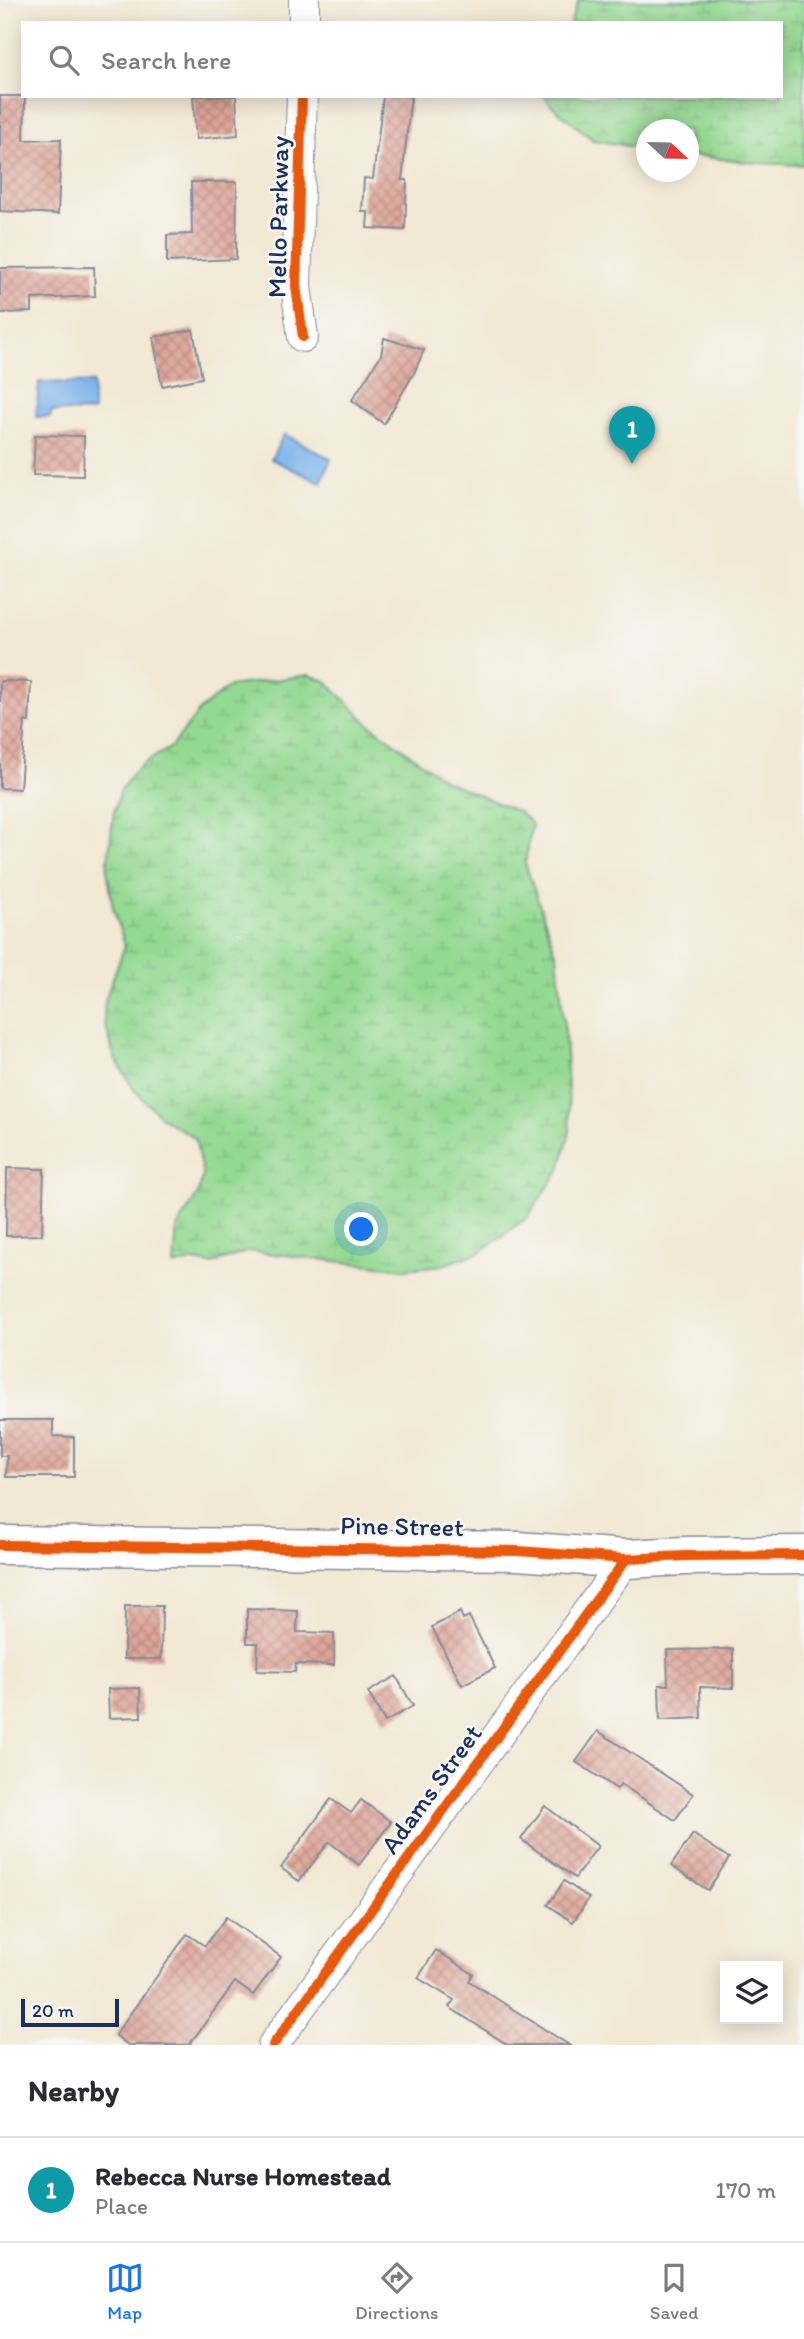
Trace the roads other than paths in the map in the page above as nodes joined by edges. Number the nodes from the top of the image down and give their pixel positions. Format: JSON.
{"nodes":[{"id":1,"x":304,"y":0,"type":"edge"},
{"id":2,"x":304,"y":21,"type":"edge"},
{"id":3,"x":302,"y":98,"type":"edge"},
{"id":4,"x":303,"y":337,"type":"dead end"},
{"id":5,"x":0,"y":1545,"type":"edge"},
{"id":6,"x":804,"y":1555,"type":"edge"},
{"id":7,"x":626,"y":1559,"type":"junction"},
{"id":8,"x":273,"y":2045,"type":"edge"}],
"edges":[{"from":1,"to":2,"type":"street"},
{"from":3,"to":4,"type":"street","name":"Mello Parkway"},
{"from":5,"to":7,"type":"street","name":"Pine Street"},
{"from":6,"to":7,"type":"street","name":"Pine Street"},
{"from":7,"to":8,"type":"street","name":"Adams Street"}]}
